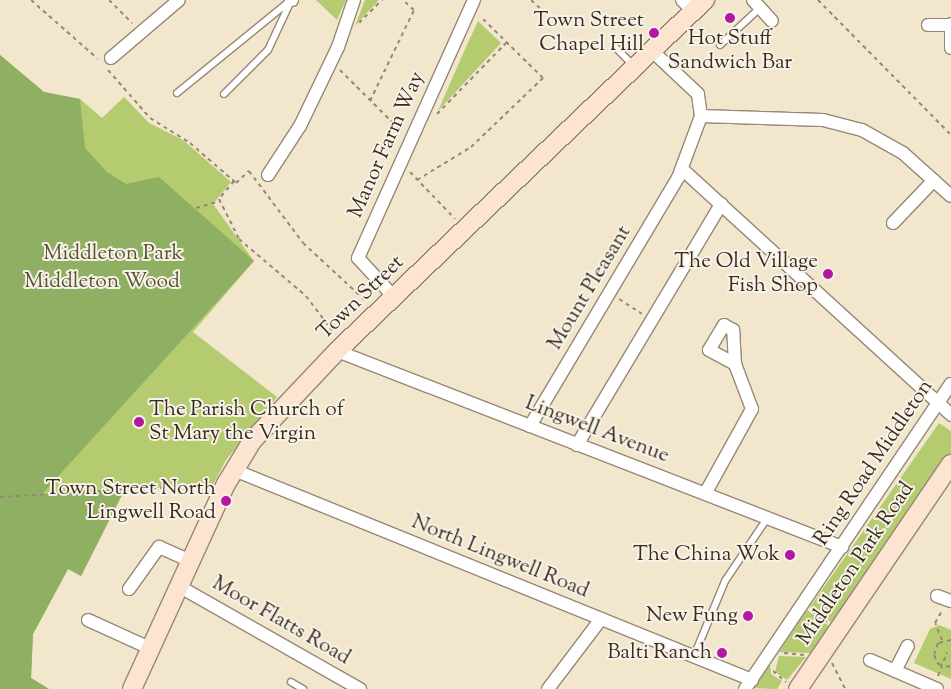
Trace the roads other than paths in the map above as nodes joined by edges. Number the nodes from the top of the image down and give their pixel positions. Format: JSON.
{"nodes":[{"id":1,"x":179,"y":0,"type":"edge"},
{"id":2,"x":354,"y":0,"type":"edge"},
{"id":3,"x":473,"y":3,"type":"edge"},
{"id":4,"x":693,"y":4,"type":"edge"},
{"id":5,"x":757,"y":4,"type":"edge"},
{"id":6,"x":772,"y":21,"type":"dead end"},
{"id":7,"x":949,"y":24,"type":"edge"},
{"id":8,"x":928,"y":25,"type":"dead end"},
{"id":9,"x":720,"y":45,"type":"dead end"},
{"id":10,"x":616,"y":48,"type":"dead end"},
{"id":11,"x":951,"y":48,"type":"edge"},
{"id":12,"x":652,"y":51,"type":"junction"},
{"id":13,"x":111,"y":58,"type":"dead end"},
{"id":14,"x":635,"y":67,"type":"junction"},
{"id":15,"x":177,"y":93,"type":"dead end"},
{"id":16,"x":224,"y":94,"type":"dead end"},
{"id":17,"x":701,"y":116,"type":"junction"},
{"id":18,"x":682,"y":169,"type":"junction"},
{"id":19,"x":268,"y":175,"type":"dead end"},
{"id":20,"x":934,"y":180,"type":"junction"},
{"id":21,"x":951,"y":196,"type":"edge"},
{"id":22,"x":721,"y":204,"type":"junction"},
{"id":23,"x":893,"y":223,"type":"dead end"},
{"id":24,"x":394,"y":297,"type":"junction"},
{"id":25,"x":341,"y":347,"type":"junction"},
{"id":26,"x":735,"y":364,"type":"dead end"},
{"id":27,"x":951,"y":384,"type":"edge"},
{"id":28,"x":937,"y":405,"type":"junction"},
{"id":29,"x":951,"y":415,"type":"edge"},
{"id":30,"x":530,"y":426,"type":"junction"},
{"id":31,"x":577,"y":445,"type":"junction"},
{"id":32,"x":951,"y":464,"type":"edge"},
{"id":33,"x":230,"y":477,"type":"junction"},
{"id":34,"x":706,"y":492,"type":"junction"},
{"id":35,"x":768,"y":517,"type":"junction"},
{"id":36,"x":842,"y":547,"type":"junction"},
{"id":37,"x":193,"y":562,"type":"junction"},
{"id":38,"x":129,"y":588,"type":"dead end"},
{"id":39,"x":182,"y":588,"type":"junction"},
{"id":40,"x":600,"y":619,"type":"junction"},
{"id":41,"x":88,"y":620,"type":"dead end"},
{"id":42,"x":908,"y":646,"type":"dead end"},
{"id":43,"x":152,"y":648,"type":"junction"},
{"id":44,"x":694,"y":656,"type":"junction"},
{"id":45,"x":870,"y":660,"type":"dead end"},
{"id":46,"x":895,"y":671,"type":"junction"},
{"id":47,"x":291,"y":682,"type":"dead end"},
{"id":48,"x":749,"y":684,"type":"edge"},
{"id":49,"x":798,"y":687,"type":"edge"},
{"id":50,"x":935,"y":688,"type":"edge"},
{"id":51,"x":132,"y":689,"type":"edge"},
{"id":52,"x":303,"y":689,"type":"edge"},
{"id":53,"x":360,"y":689,"type":"edge"},
{"id":54,"x":548,"y":689,"type":"edge"}],
"edges":[{"from":1,"to":13,"type":"street"},
{"from":2,"to":19,"type":"street"},
{"from":3,"to":24,"type":"street","name":"Manor Farm Way"},
{"from":4,"to":12,"type":"street","name":"Town Street"},
{"from":5,"to":6,"type":"street"},
{"from":5,"to":9,"type":"lane"},
{"from":7,"to":8,"type":"street"},
{"from":7,"to":11,"type":"street"},
{"from":10,"to":14,"type":"lane"},
{"from":12,"to":14,"type":"street","name":"Town Street"},
{"from":12,"to":17,"type":"street"},
{"from":14,"to":24,"type":"street","name":"Town Street"},
{"from":15,"to":16,"type":"lane"},
{"from":17,"to":18,"type":"street","name":"Mount Pleasant"},
{"from":17,"to":20,"type":"street"},
{"from":18,"to":22,"type":"street"},
{"from":18,"to":30,"type":"street","name":"Mount Pleasant"},
{"from":20,"to":21,"type":"street"},
{"from":20,"to":23,"type":"street"},
{"from":22,"to":28,"type":"street"},
{"from":22,"to":31,"type":"street"},
{"from":24,"to":25,"type":"street","name":"Town Street"},
{"from":25,"to":30,"type":"street","name":"Lingwell Avenue"},
{"from":25,"to":33,"type":"street","name":"Town Street"},
{"from":26,"to":34,"type":"street"},
{"from":27,"to":28,"type":"street","name":"Ring Road Middleton"},
{"from":28,"to":29,"type":"street"},
{"from":28,"to":36,"type":"street","name":"Ring Road Middleton"},
{"from":30,"to":31,"type":"street","name":"Lingwell Avenue"},
{"from":31,"to":34,"type":"street","name":"Lingwell Avenue"},
{"from":32,"to":49,"type":"street","name":"Middleton Park Road"},
{"from":33,"to":37,"type":"street","name":"Town Street"},
{"from":33,"to":40,"type":"street","name":"North Lingwell Road"},
{"from":34,"to":35,"type":"street","name":"Lingwell Avenue"},
{"from":35,"to":36,"type":"street","name":"Lingwell Avenue"},
{"from":35,"to":44,"type":"lane"},
{"from":36,"to":48,"type":"street","name":"Ring Road Middleton"},
{"from":37,"to":38,"type":"street"},
{"from":37,"to":39,"type":"street","name":"Town Street"},
{"from":39,"to":43,"type":"street","name":"Town Street"},
{"from":39,"to":53,"type":"street","name":"Moor Flatts Road"},
{"from":40,"to":44,"type":"street","name":"North Lingwell Road"},
{"from":40,"to":54,"type":"street"},
{"from":41,"to":43,"type":"street"},
{"from":42,"to":46,"type":"street"},
{"from":43,"to":51,"type":"street","name":"Town Street"},
{"from":44,"to":48,"type":"street","name":"North Lingwell Road"},
{"from":45,"to":46,"type":"street"},
{"from":46,"to":50,"type":"street"},
{"from":47,"to":52,"type":"lane"}]}
